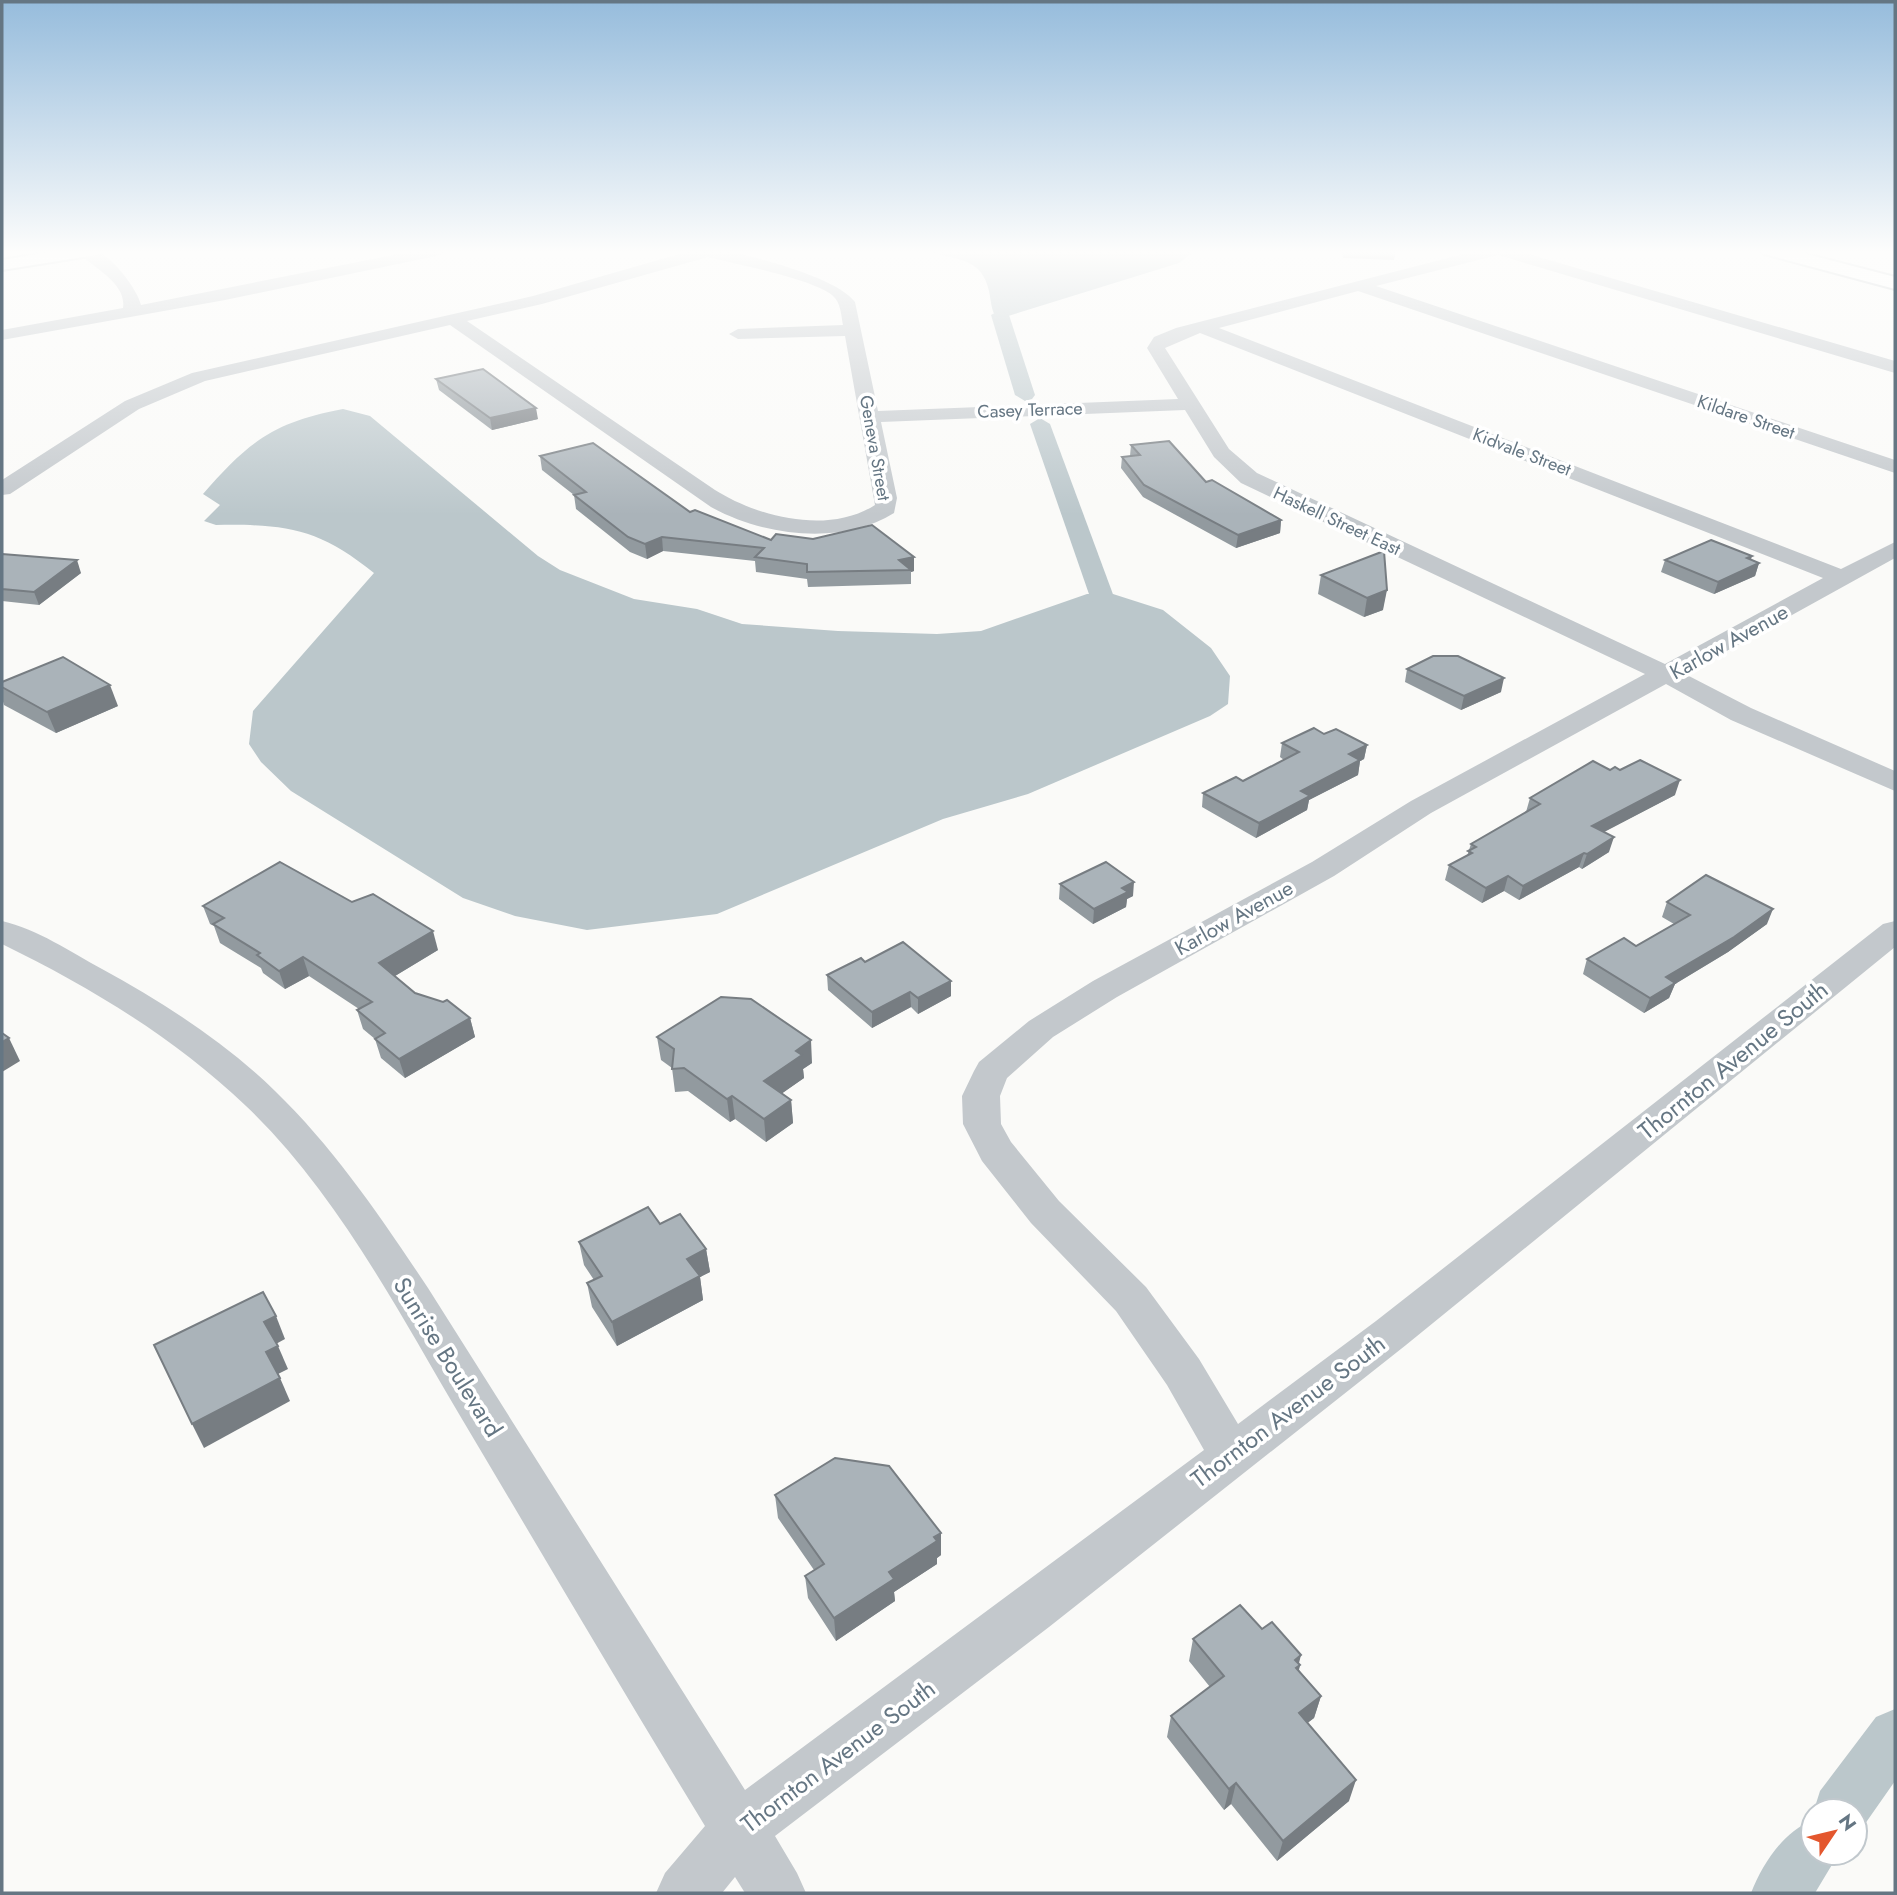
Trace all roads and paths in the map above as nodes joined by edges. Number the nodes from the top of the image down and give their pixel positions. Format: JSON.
{"nodes":[{"id":1,"x":368,"y":338,"type":"edge"},
{"id":2,"x":481,"y":338,"type":"edge"},
{"id":3,"x":855,"y":338,"type":"edge"},
{"id":4,"x":1165,"y":338,"type":"edge"},
{"id":5,"x":1230,"y":338,"type":"edge"},
{"id":6,"x":1514,"y":338,"type":"edge"},
{"id":7,"x":1798,"y":338,"type":"edge"},
{"id":8,"x":1895,"y":367,"type":"edge"},
{"id":9,"x":1189,"y":404,"type":"junction"},
{"id":10,"x":870,"y":417,"type":"junction"},
{"id":11,"x":1895,"y":467,"type":"edge"},
{"id":12,"x":2,"y":489,"type":"edge"},
{"id":13,"x":1895,"y":549,"type":"edge"},
{"id":14,"x":1844,"y":578,"type":"junction"},
{"id":15,"x":1668,"y":675,"type":"junction"},
{"id":16,"x":1895,"y":782,"type":"edge"},
{"id":17,"x":2,"y":931,"type":"edge"},
{"id":18,"x":1895,"y":931,"type":"edge"},
{"id":19,"x":1231,"y":1454,"type":"junction"},
{"id":20,"x":738,"y":1829,"type":"junction"},
{"id":21,"x":685,"y":1893,"type":"edge"},
{"id":22,"x":777,"y":1893,"type":"edge"}],
"edges":[{"from":1,"to":12,"type":"street"},
{"from":2,"to":10,"type":"street","name":"Geneva Street"},
{"from":3,"to":10,"type":"street","name":"Geneva Street"},
{"from":4,"to":9,"type":"street","name":"Haskell Street East"},
{"from":5,"to":14,"type":"street","name":"Kidvale Street"},
{"from":6,"to":11,"type":"street","name":"Kildare Street"},
{"from":7,"to":8,"type":"street"},
{"from":9,"to":10,"type":"street","name":"Casey Terrace"},
{"from":9,"to":15,"type":"street","name":"Haskell Street East"},
{"from":13,"to":14,"type":"street","name":"Karlow Avenue"},
{"from":14,"to":15,"type":"street","name":"Karlow Avenue"},
{"from":15,"to":16,"type":"street","name":"Haskell Street East"},
{"from":15,"to":19,"type":"street","name":"Karlow Avenue"},
{"from":17,"to":20,"type":"street","name":"Sunrise Boulevard"},
{"from":18,"to":19,"type":"street","name":"Thornton Avenue South"},
{"from":19,"to":20,"type":"street","name":"Thornton Avenue South"},
{"from":20,"to":21,"type":"street","name":"Thornton Avenue South"},
{"from":20,"to":22,"type":"street","name":"Sunrise Boulevard"}]}
